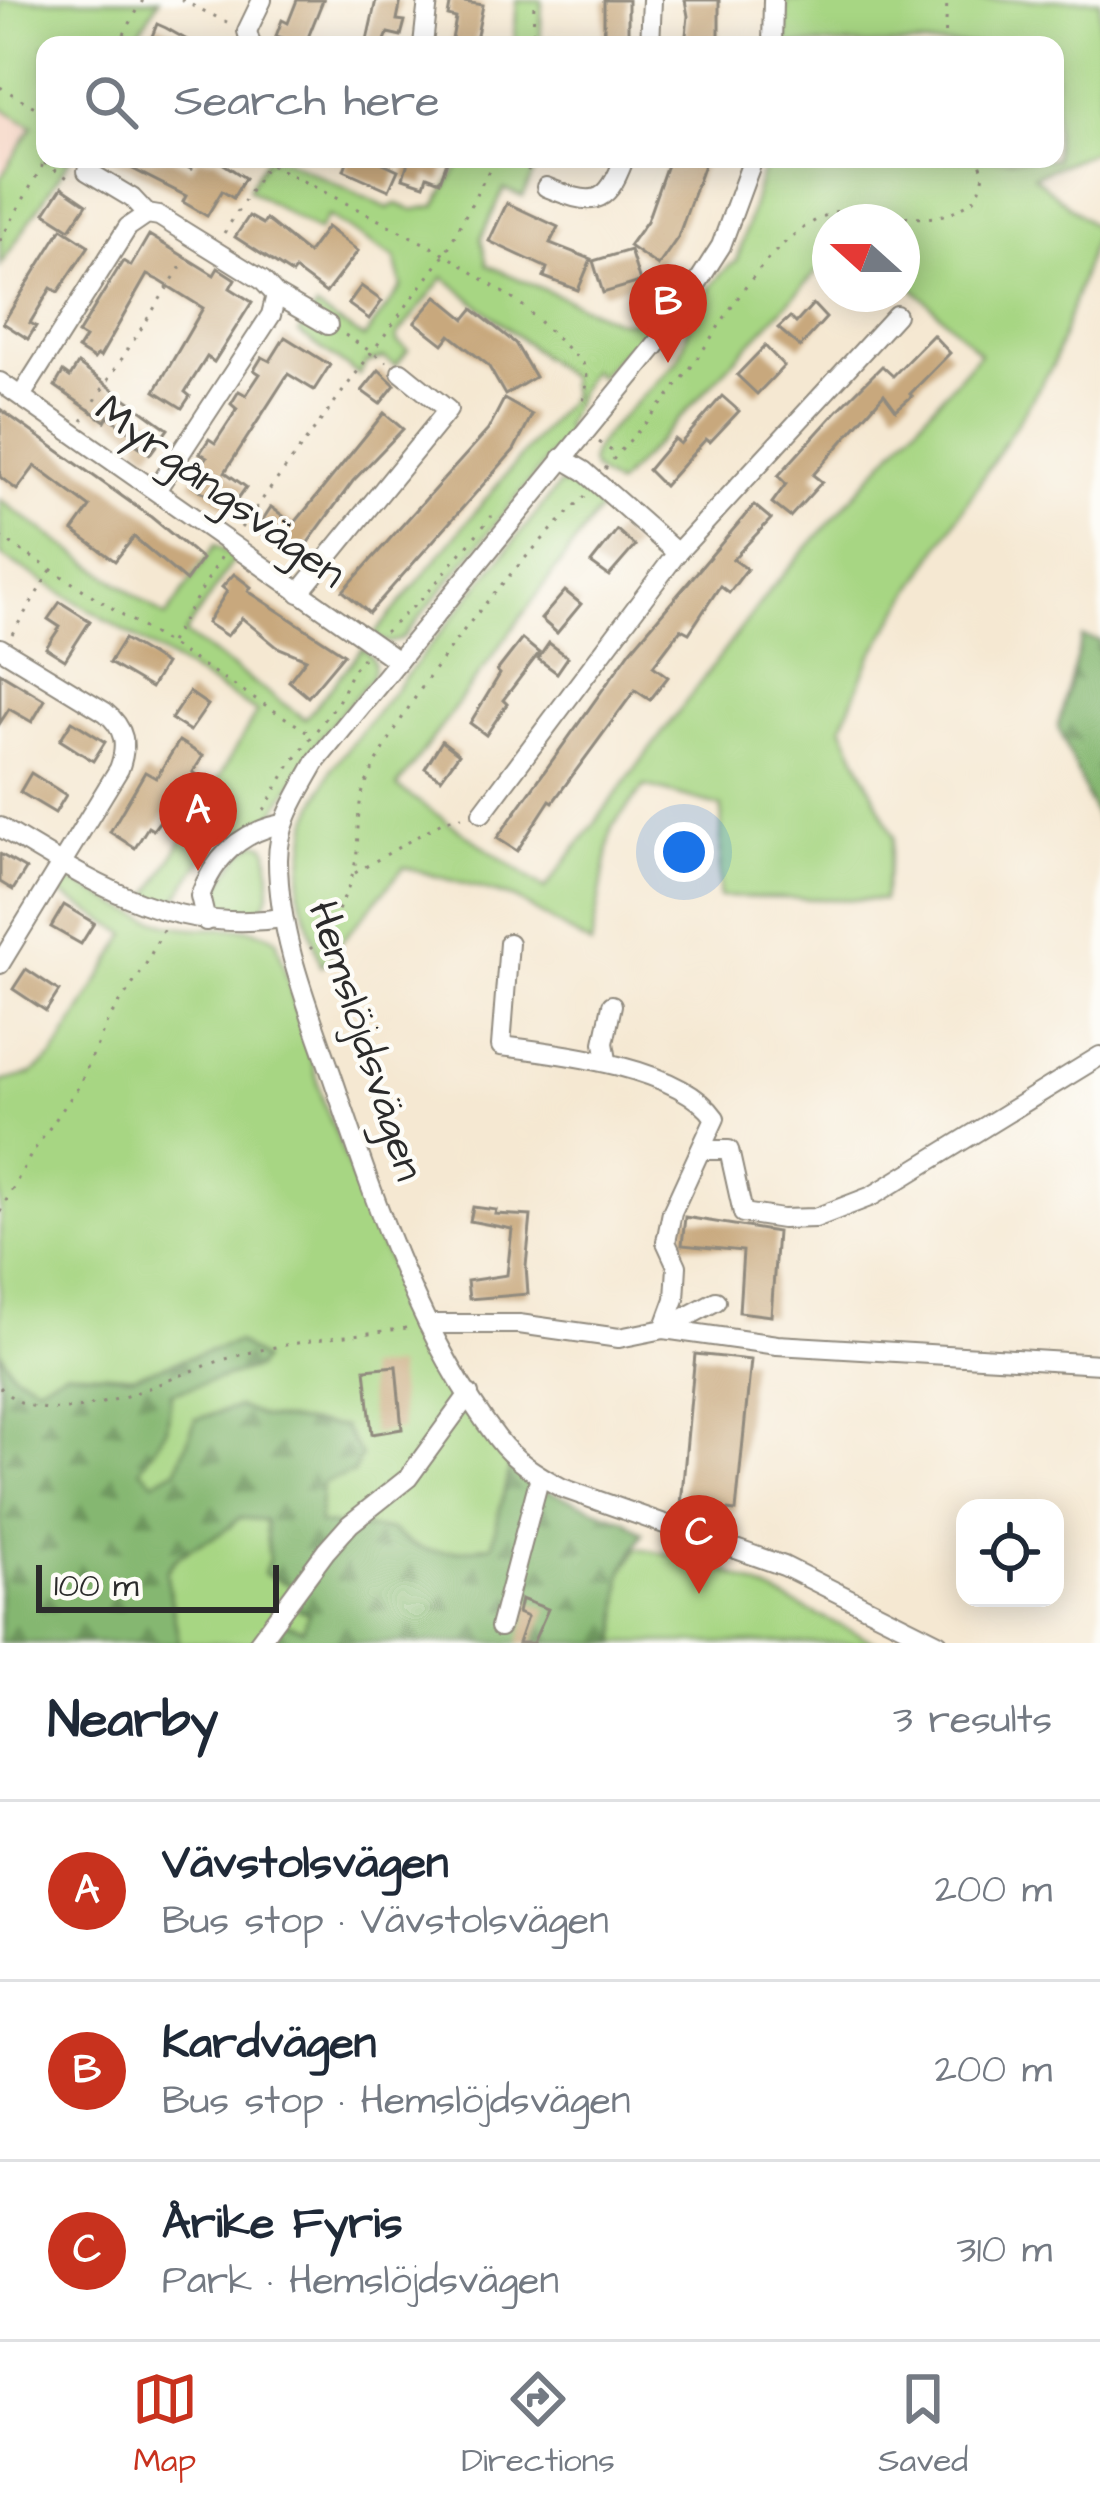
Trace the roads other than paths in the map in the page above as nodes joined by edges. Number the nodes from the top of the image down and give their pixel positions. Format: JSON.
{"nodes":[{"id":1,"x":262,"y":0,"type":"edge"},
{"id":2,"x":428,"y":0,"type":"edge"},
{"id":3,"x":652,"y":0,"type":"edge"},
{"id":4,"x":773,"y":0,"type":"edge"},
{"id":5,"x":250,"y":36,"type":"edge"},
{"id":6,"x":424,"y":36,"type":"edge"},
{"id":7,"x":650,"y":36,"type":"edge"},
{"id":8,"x":772,"y":36,"type":"edge"},
{"id":9,"x":620,"y":168,"type":"edge"},
{"id":10,"x":750,"y":168,"type":"edge"},
{"id":11,"x":87,"y":171,"type":"dead end"},
{"id":12,"x":546,"y":187,"type":"road end"},
{"id":13,"x":147,"y":214,"type":"junction"},
{"id":14,"x":276,"y":295,"type":"junction"},
{"id":15,"x":896,"y":316,"type":"dead end"},
{"id":16,"x":328,"y":325,"type":"road end"},
{"id":17,"x":401,"y":372,"type":"road end"},
{"id":18,"x":0,"y":382,"type":"edge"},
{"id":19,"x":21,"y":395,"type":"junction"},
{"id":20,"x":562,"y":458,"type":"junction"},
{"id":21,"x":157,"y":489,"type":"junction"},
{"id":22,"x":677,"y":553,"type":"junction"},
{"id":23,"x":299,"y":593,"type":"junction"},
{"id":24,"x":1,"y":649,"type":"edge"},
{"id":25,"x":398,"y":661,"type":"junction"},
{"id":26,"x":482,"y":813,"type":"road end"},
{"id":27,"x":282,"y":824,"type":"junction"},
{"id":28,"x":0,"y":827,"type":"edge"},
{"id":29,"x":61,"y":863,"type":"junction"},
{"id":30,"x":283,"y":918,"type":"junction"},
{"id":31,"x":206,"y":921,"type":"junction"},
{"id":32,"x":509,"y":943,"type":"dead end"},
{"id":33,"x":0,"y":964,"type":"edge"},
{"id":34,"x":612,"y":1006,"type":"dead end"},
{"id":35,"x":1100,"y":1056,"type":"edge"},
{"id":36,"x":607,"y":1060,"type":"junction"},
{"id":37,"x":702,"y":1150,"type":"junction"},
{"id":38,"x":716,"y":1301,"type":"dead end"},
{"id":39,"x":428,"y":1324,"type":"junction"},
{"id":40,"x":664,"y":1329,"type":"junction"},
{"id":41,"x":1100,"y":1364,"type":"edge"},
{"id":42,"x":470,"y":1394,"type":"junction"},
{"id":43,"x":540,"y":1476,"type":"junction"},
{"id":44,"x":500,"y":1627,"type":"dead end"},
{"id":45,"x":258,"y":1643,"type":"edge"},
{"id":46,"x":938,"y":1643,"type":"edge"}],
"edges":[{"from":1,"to":5,"type":"street"},
{"from":2,"to":6,"type":"street"},
{"from":3,"to":7,"type":"street"},
{"from":4,"to":8,"type":"street"},
{"from":9,"to":12,"type":"street"},
{"from":10,"to":20,"type":"street","name":"Hemslöjdsvägen"},
{"from":11,"to":13,"type":"street"},
{"from":13,"to":14,"type":"street"},
{"from":13,"to":19,"type":"street"},
{"from":14,"to":16,"type":"street"},
{"from":14,"to":21,"type":"street"},
{"from":15,"to":22,"type":"street"},
{"from":17,"to":23,"type":"street"},
{"from":18,"to":19,"type":"street","name":"Myrgångsvägen"},
{"from":19,"to":21,"type":"street","name":"Myrgångsvägen"},
{"from":20,"to":22,"type":"street"},
{"from":20,"to":25,"type":"street","name":"Hemslöjdsvägen"},
{"from":21,"to":23,"type":"street","name":"Myrgångsvägen"},
{"from":22,"to":26,"type":"street"},
{"from":23,"to":25,"type":"street","name":"Myrgångsvägen"},
{"from":24,"to":29,"type":"street"},
{"from":25,"to":27,"type":"street","name":"Hemslöjdsvägen"},
{"from":27,"to":30,"type":"street","name":"Hemslöjdsvägen"},
{"from":27,"to":31,"type":"street"},
{"from":28,"to":29,"type":"street"},
{"from":29,"to":31,"type":"street"},
{"from":29,"to":33,"type":"street"},
{"from":30,"to":31,"type":"street"},
{"from":30,"to":39,"type":"street","name":"Hemslöjdsvägen"},
{"from":32,"to":36,"type":"street"},
{"from":34,"to":36,"type":"street"},
{"from":35,"to":37,"type":"street"},
{"from":36,"to":37,"type":"street"},
{"from":37,"to":40,"type":"street"},
{"from":38,"to":40,"type":"street"},
{"from":39,"to":40,"type":"street"},
{"from":39,"to":42,"type":"street","name":"Hemslöjdsvägen"},
{"from":40,"to":41,"type":"street"},
{"from":42,"to":43,"type":"street","name":"Hemslöjdsvägen"},
{"from":42,"to":45,"type":"street"},
{"from":43,"to":44,"type":"street"},
{"from":43,"to":46,"type":"street","name":"Hemslöjdsvägen"}]}
